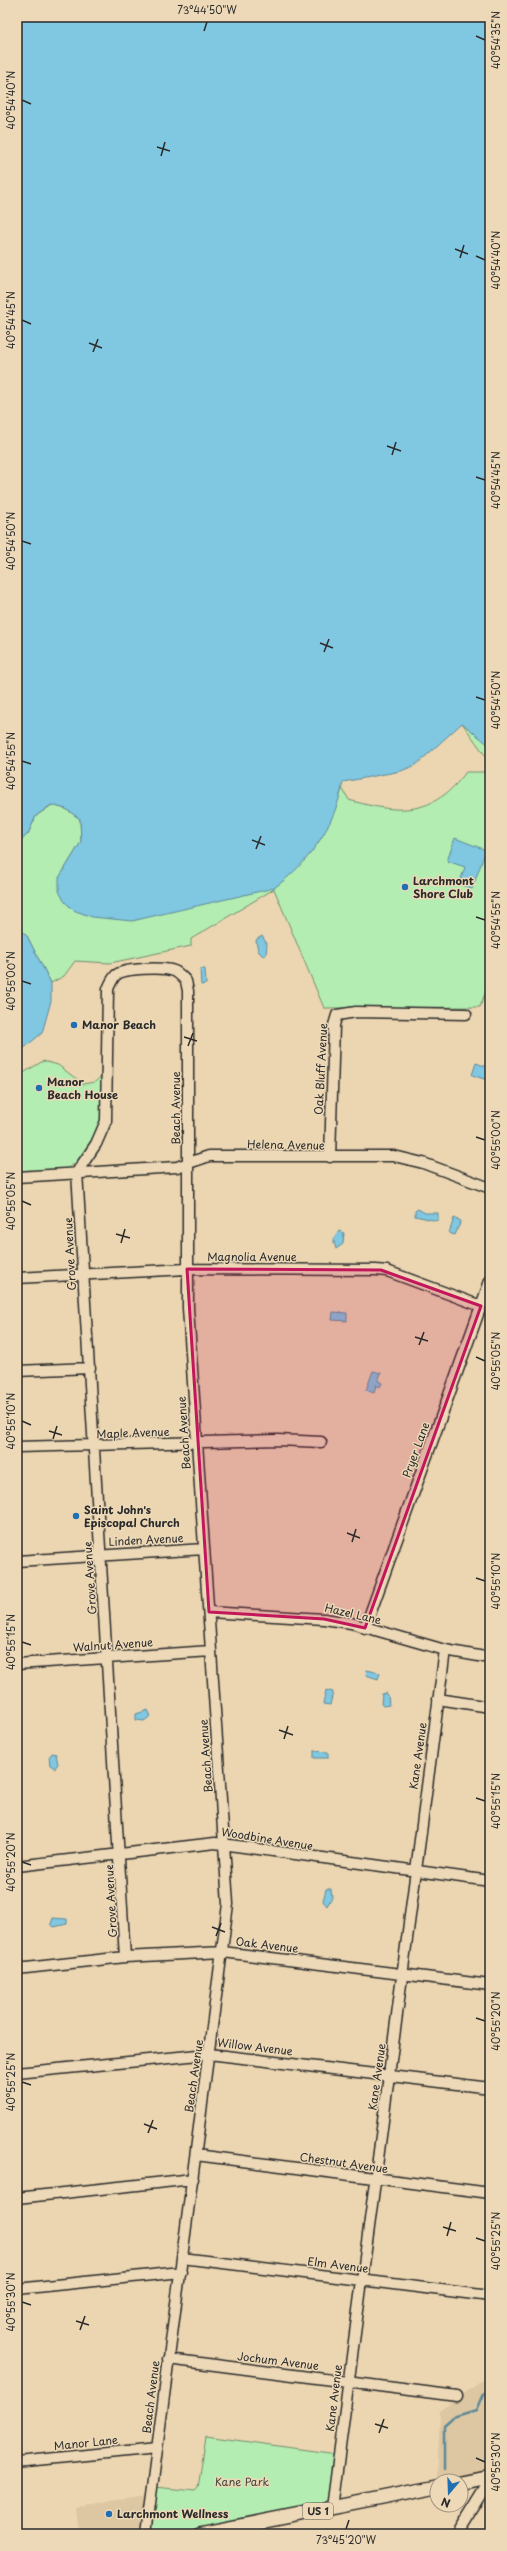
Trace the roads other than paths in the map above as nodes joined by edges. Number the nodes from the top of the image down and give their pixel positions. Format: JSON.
{"nodes":[{"id":1,"x":466,"y":1014,"type":"dead end"},
{"id":2,"x":330,"y":1157,"type":"junction"},
{"id":3,"x":188,"y":1164,"type":"junction"},
{"id":4,"x":78,"y":1172,"type":"junction"},
{"id":5,"x":17,"y":1177,"type":"edge"},
{"id":6,"x":490,"y":1188,"type":"edge"},
{"id":7,"x":187,"y":1270,"type":"junction"},
{"id":8,"x":83,"y":1274,"type":"junction"},
{"id":9,"x":17,"y":1278,"type":"edge"},
{"id":10,"x":490,"y":1281,"type":"edge"},
{"id":11,"x":481,"y":1306,"type":"junction"},
{"id":12,"x":90,"y":1368,"type":"junction"},
{"id":13,"x":17,"y":1372,"type":"edge"},
{"id":14,"x":321,"y":1442,"type":"dead end"},
{"id":15,"x":196,"y":1443,"type":"junction"},
{"id":16,"x":17,"y":1447,"type":"edge"},
{"id":17,"x":94,"y":1447,"type":"junction"},
{"id":18,"x":204,"y":1549,"type":"junction"},
{"id":19,"x":101,"y":1554,"type":"junction"},
{"id":20,"x":17,"y":1561,"type":"edge"},
{"id":21,"x":209,"y":1612,"type":"junction"},
{"id":22,"x":365,"y":1628,"type":"junction"},
{"id":23,"x":445,"y":1650,"type":"junction"},
{"id":24,"x":211,"y":1651,"type":"junction"},
{"id":25,"x":108,"y":1658,"type":"junction"},
{"id":26,"x":490,"y":1658,"type":"edge"},
{"id":27,"x":17,"y":1664,"type":"edge"},
{"id":28,"x":438,"y":1699,"type":"junction"},
{"id":29,"x":490,"y":1707,"type":"edge"},
{"id":30,"x":224,"y":1845,"type":"junction"},
{"id":31,"x":120,"y":1855,"type":"junction"},
{"id":32,"x":17,"y":1866,"type":"edge"},
{"id":33,"x":415,"y":1872,"type":"junction"},
{"id":34,"x":490,"y":1881,"type":"edge"},
{"id":35,"x":223,"y":1952,"type":"junction"},
{"id":36,"x":125,"y":1957,"type":"junction"},
{"id":37,"x":17,"y":1969,"type":"edge"},
{"id":38,"x":403,"y":1975,"type":"junction"},
{"id":39,"x":490,"y":1985,"type":"edge"},
{"id":40,"x":209,"y":2054,"type":"junction"},
{"id":41,"x":17,"y":2073,"type":"edge"},
{"id":42,"x":389,"y":2077,"type":"junction"},
{"id":43,"x":490,"y":2088,"type":"edge"},
{"id":44,"x":196,"y":2155,"type":"junction"},
{"id":45,"x":193,"y":2179,"type":"junction"},
{"id":46,"x":375,"y":2179,"type":"junction"},
{"id":47,"x":490,"y":2194,"type":"edge"},
{"id":48,"x":17,"y":2198,"type":"edge"},
{"id":49,"x":182,"y":2258,"type":"junction"},
{"id":50,"x":181,"y":2272,"type":"junction"},
{"id":51,"x":362,"y":2280,"type":"junction"},
{"id":52,"x":17,"y":2289,"type":"edge"},
{"id":53,"x":490,"y":2296,"type":"edge"},
{"id":54,"x":168,"y":2359,"type":"junction"},
{"id":55,"x":348,"y":2382,"type":"junction"},
{"id":56,"x":457,"y":2396,"type":"dead end"},
{"id":57,"x":157,"y":2448,"type":"junction"},
{"id":58,"x":17,"y":2462,"type":"edge"},
{"id":59,"x":490,"y":2477,"type":"edge"},
{"id":60,"x":469,"y":2481,"type":"edge"},
{"id":61,"x":490,"y":2481,"type":"edge"},
{"id":62,"x":429,"y":2489,"type":"edge"},
{"id":63,"x":332,"y":2508,"type":"junction"},
{"id":64,"x":146,"y":2534,"type":"edge"},
{"id":65,"x":199,"y":2534,"type":"edge"},
{"id":66,"x":458,"y":2534,"type":"edge"}],
"edges":[{"from":1,"to":2,"type":"street","name":"Oak Bluff Avenue"},
{"from":2,"to":3,"type":"street","name":"Helena Avenue"},
{"from":2,"to":6,"type":"street","name":"Helena Avenue"},
{"from":3,"to":4,"type":"street","name":"Helena Avenue"},
{"from":3,"to":4,"type":"street","name":"Beach Avenue"},
{"from":3,"to":7,"type":"street","name":"Beach Avenue"},
{"from":4,"to":5,"type":"street","name":"Helena Avenue"},
{"from":4,"to":8,"type":"street","name":"Grove Avenue"},
{"from":7,"to":8,"type":"street","name":"Magnolia Avenue"},
{"from":7,"to":11,"type":"street","name":"Magnolia Avenue"},
{"from":7,"to":15,"type":"street","name":"Beach Avenue"},
{"from":8,"to":9,"type":"street","name":"Magnolia Avenue"},
{"from":8,"to":12,"type":"street","name":"Grove Avenue"},
{"from":10,"to":11,"type":"street","name":"Pryer Lane"},
{"from":11,"to":22,"type":"street","name":"Pryer Lane"},
{"from":12,"to":13,"type":"street"},
{"from":12,"to":17,"type":"street","name":"Grove Avenue"},
{"from":14,"to":15,"type":"street","name":"Maple Avenue"},
{"from":15,"to":17,"type":"street","name":"Maple Avenue"},
{"from":15,"to":18,"type":"street","name":"Beach Avenue"},
{"from":16,"to":17,"type":"street","name":"Maple Avenue"},
{"from":17,"to":19,"type":"street","name":"Grove Avenue"},
{"from":18,"to":19,"type":"street","name":"Linden Avenue"},
{"from":18,"to":21,"type":"street","name":"Beach Avenue"},
{"from":19,"to":20,"type":"street","name":"Linden Avenue"},
{"from":19,"to":25,"type":"street","name":"Grove Avenue"},
{"from":21,"to":22,"type":"street","name":"Hazel Lane"},
{"from":21,"to":24,"type":"street","name":"Beach Avenue"},
{"from":22,"to":23,"type":"street","name":"Hazel Lane"},
{"from":23,"to":26,"type":"street","name":"Hazel Lane"},
{"from":23,"to":28,"type":"street","name":"Kane Avenue"},
{"from":24,"to":25,"type":"street","name":"Walnut Avenue"},
{"from":24,"to":30,"type":"street","name":"Beach Avenue"},
{"from":25,"to":27,"type":"street","name":"Walnut Avenue"},
{"from":25,"to":31,"type":"street","name":"Grove Avenue"},
{"from":28,"to":29,"type":"street"},
{"from":28,"to":33,"type":"street","name":"Kane Avenue"},
{"from":30,"to":31,"type":"street","name":"Woodbine Avenue"},
{"from":30,"to":33,"type":"street","name":"Woodbine Avenue"},
{"from":30,"to":35,"type":"street","name":"Beach Avenue"},
{"from":31,"to":32,"type":"street","name":"Woodbine Avenue"},
{"from":31,"to":36,"type":"street","name":"Grove Avenue"},
{"from":33,"to":34,"type":"street","name":"Woodbine Avenue"},
{"from":33,"to":38,"type":"street","name":"Kane Avenue"},
{"from":35,"to":36,"type":"street","name":"Oak Avenue"},
{"from":35,"to":38,"type":"street","name":"Oak Avenue"},
{"from":35,"to":40,"type":"street","name":"Beach Avenue"},
{"from":36,"to":37,"type":"street","name":"Oak Avenue"},
{"from":38,"to":39,"type":"street","name":"Oak Avenue"},
{"from":38,"to":42,"type":"street","name":"Kane Avenue"},
{"from":40,"to":41,"type":"street","name":"Willow Avenue"},
{"from":40,"to":42,"type":"street","name":"Willow Avenue"},
{"from":40,"to":44,"type":"street","name":"Beach Avenue"},
{"from":42,"to":43,"type":"street","name":"Willow Avenue"},
{"from":42,"to":46,"type":"street","name":"Kane Avenue"},
{"from":44,"to":45,"type":"street","name":"Beach Avenue"},
{"from":44,"to":46,"type":"street","name":"Chestnut Avenue"},
{"from":45,"to":48,"type":"street"},
{"from":45,"to":49,"type":"street","name":"Beach Avenue"},
{"from":46,"to":47,"type":"street","name":"Chestnut Avenue"},
{"from":46,"to":51,"type":"street","name":"Kane Avenue"},
{"from":49,"to":50,"type":"street","name":"Beach Avenue"},
{"from":49,"to":51,"type":"street","name":"Elm Avenue"},
{"from":50,"to":52,"type":"street"},
{"from":50,"to":54,"type":"street","name":"Beach Avenue"},
{"from":51,"to":53,"type":"street","name":"Elm Avenue"},
{"from":51,"to":55,"type":"street","name":"Kane Avenue"},
{"from":54,"to":55,"type":"street","name":"Jochum Avenue"},
{"from":54,"to":57,"type":"street","name":"Beach Avenue"},
{"from":55,"to":56,"type":"street","name":"Jochum Avenue"},
{"from":55,"to":63,"type":"street","name":"Kane Avenue"},
{"from":57,"to":58,"type":"street","name":"Manor Lane"},
{"from":57,"to":64,"type":"street","name":"Beach Avenue"},
{"from":59,"to":60,"type":"main road"},
{"from":61,"to":66,"type":"street"},
{"from":62,"to":63,"type":"main road","number":"US 1"},
{"from":63,"to":65,"type":"main road","number":"US 1"}]}
